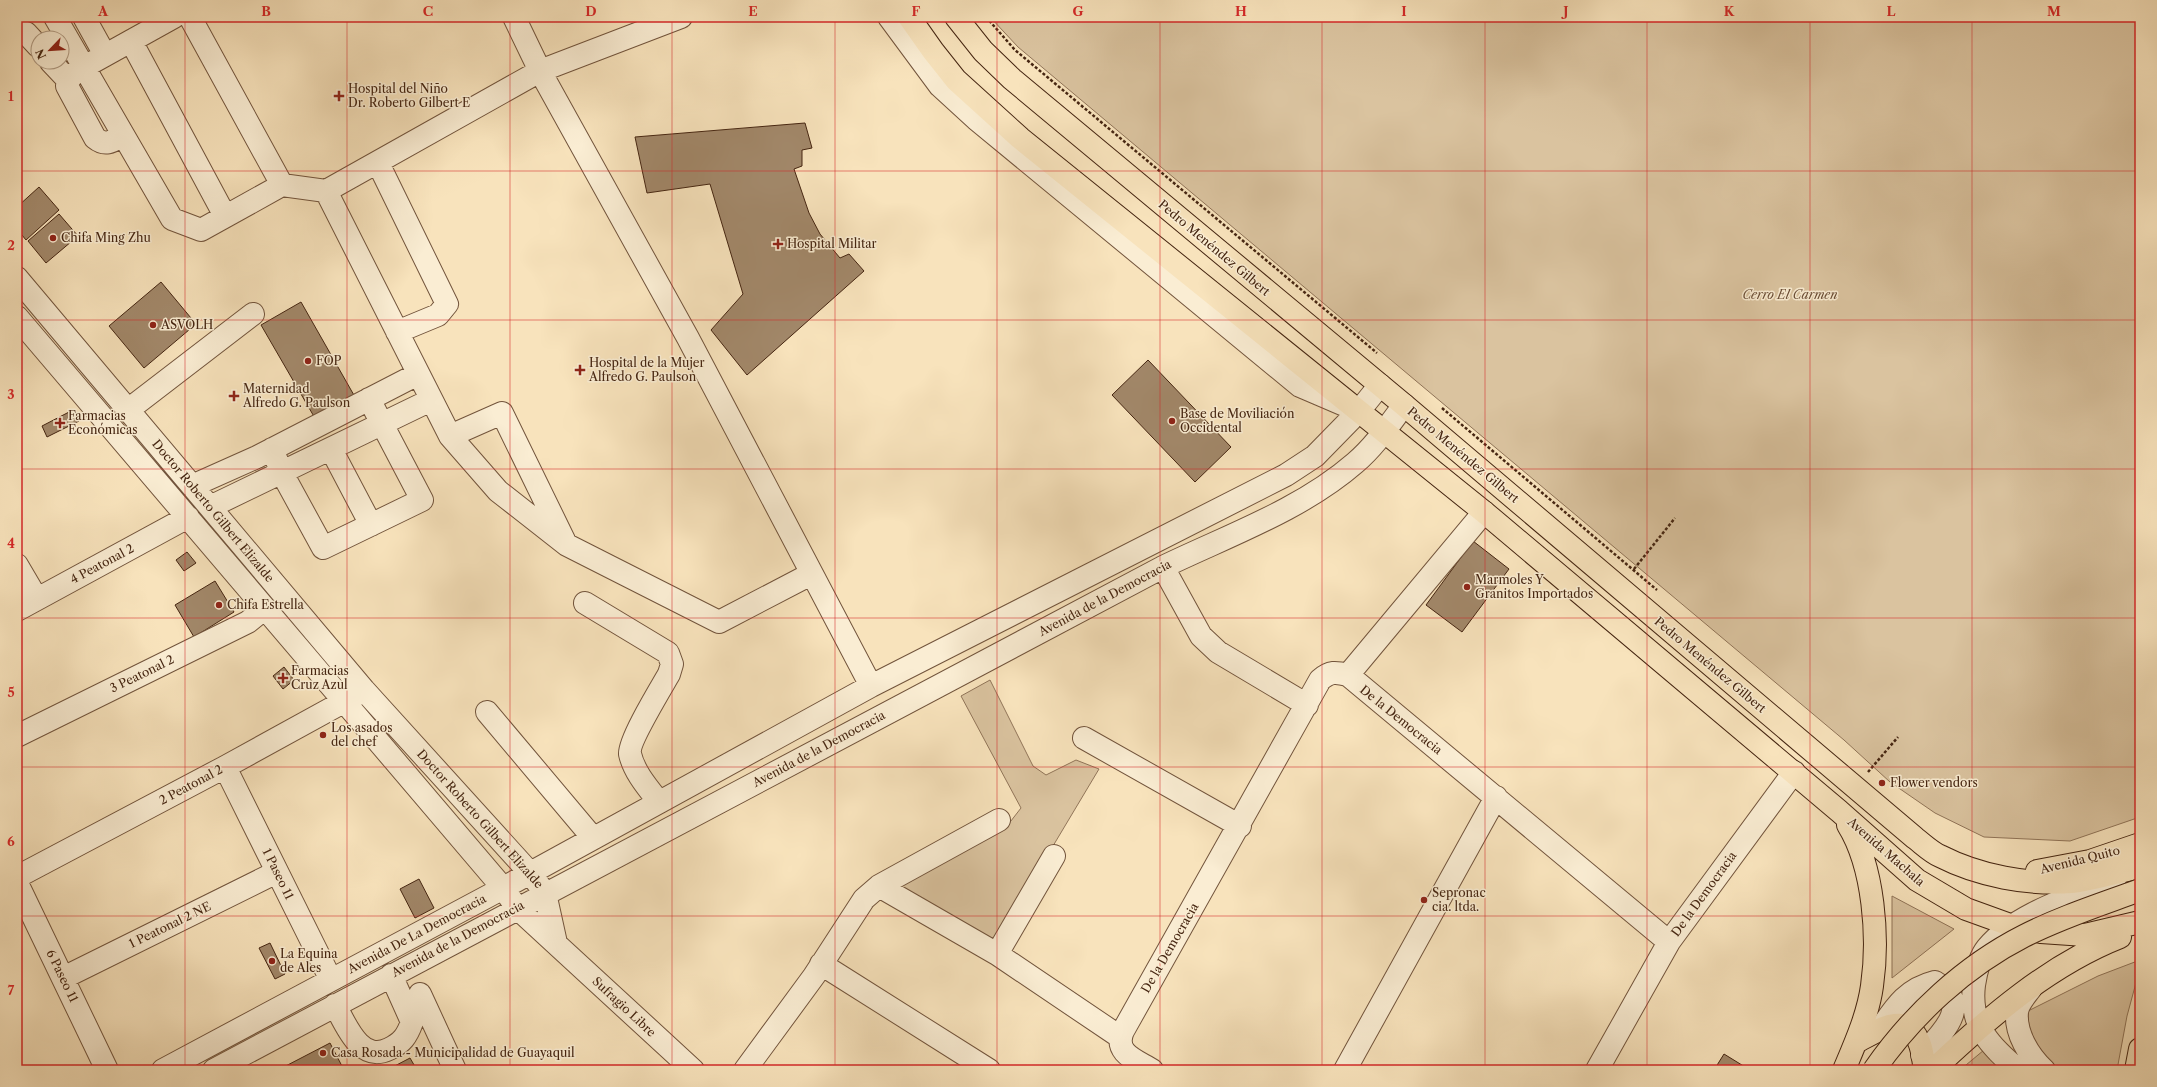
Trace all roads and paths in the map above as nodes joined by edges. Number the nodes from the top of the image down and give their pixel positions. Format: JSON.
{"nodes":[{"id":1,"x":25,"y":17,"type":"edge"},
{"id":2,"x":55,"y":17,"type":"edge"},
{"id":3,"x":84,"y":17,"type":"edge"},
{"id":4,"x":174,"y":17,"type":"edge"},
{"id":5,"x":190,"y":17,"type":"edge"},
{"id":6,"x":514,"y":17,"type":"edge"},
{"id":7,"x":681,"y":17,"type":"edge"},
{"id":8,"x":889,"y":17,"type":"edge"},
{"id":9,"x":908,"y":17,"type":"edge"},
{"id":10,"x":956,"y":17,"type":"edge"},
{"id":11,"x":986,"y":17,"type":"edge"},
{"id":12,"x":29,"y":38,"type":"edge"},
{"id":13,"x":132,"y":41,"type":"junction"},
{"id":14,"x":105,"y":54,"type":"junction"},
{"id":15,"x":68,"y":70,"type":"edge"},
{"id":16,"x":928,"y":70,"type":"junction"},
{"id":17,"x":540,"y":71,"type":"junction"},
{"id":18,"x":76,"y":74,"type":"junction"},
{"id":19,"x":378,"y":163,"type":"junction"},
{"id":20,"x":282,"y":185,"type":"junction"},
{"id":21,"x":326,"y":191,"type":"junction"},
{"id":22,"x":225,"y":216,"type":"junction"},
{"id":23,"x":17,"y":278,"type":"edge"},
{"id":24,"x":253,"y":314,"type":"dead end"},
{"id":25,"x":17,"y":317,"type":"edge"},
{"id":26,"x":397,"y":332,"type":"junction"},
{"id":27,"x":1378,"y":354,"type":"dead end"},
{"id":28,"x":418,"y":374,"type":"junction"},
{"id":29,"x":1380,"y":385,"type":"junction"},
{"id":30,"x":369,"y":399,"type":"junction"},
{"id":31,"x":431,"y":400,"type":"junction"},
{"id":32,"x":1438,"y":404,"type":"dead end"},
{"id":33,"x":1404,"y":405,"type":"junction"},
{"id":34,"x":1359,"y":411,"type":"junction"},
{"id":35,"x":130,"y":413,"type":"junction"},
{"id":36,"x":382,"y":424,"type":"junction"},
{"id":37,"x":114,"y":430,"type":"junction"},
{"id":38,"x":1385,"y":431,"type":"junction"},
{"id":39,"x":450,"y":436,"type":"junction"},
{"id":40,"x":158,"y":445,"type":"junction"},
{"id":41,"x":272,"y":449,"type":"junction"},
{"id":42,"x":331,"y":449,"type":"junction"},
{"id":43,"x":141,"y":462,"type":"junction"},
{"id":44,"x":282,"y":474,"type":"junction"},
{"id":45,"x":192,"y":486,"type":"junction"},
{"id":46,"x":210,"y":507,"type":"junction"},
{"id":47,"x":1484,"y":512,"type":"junction"},
{"id":48,"x":188,"y":518,"type":"junction"},
{"id":49,"x":1675,"y":518,"type":"dead end"},
{"id":50,"x":371,"y":524,"type":"junction"},
{"id":51,"x":567,"y":545,"type":"junction"},
{"id":52,"x":17,"y":565,"type":"edge"},
{"id":53,"x":1163,"y":567,"type":"junction"},
{"id":54,"x":1634,"y":569,"type":"junction"},
{"id":55,"x":811,"y":574,"type":"junction"},
{"id":56,"x":1658,"y":590,"type":"dead end"},
{"id":57,"x":37,"y":599,"type":"junction"},
{"id":58,"x":585,"y":603,"type":"dead end"},
{"id":59,"x":264,"y":609,"type":"junction"},
{"id":60,"x":17,"y":610,"type":"edge"},
{"id":61,"x":1348,"y":675,"type":"junction"},
{"id":62,"x":871,"y":686,"type":"junction"},
{"id":63,"x":364,"y":690,"type":"junction"},
{"id":64,"x":344,"y":703,"type":"junction"},
{"id":65,"x":1307,"y":705,"type":"junction"},
{"id":66,"x":487,"y":712,"type":"dead end"},
{"id":67,"x":17,"y":736,"type":"edge"},
{"id":68,"x":1898,"y":737,"type":"dead end"},
{"id":69,"x":1084,"y":738,"type":"dead end"},
{"id":70,"x":225,"y":768,"type":"junction"},
{"id":71,"x":1794,"y":772,"type":"junction"},
{"id":72,"x":1865,"y":775,"type":"dead end"},
{"id":73,"x":1496,"y":798,"type":"junction"},
{"id":74,"x":659,"y":802,"type":"junction"},
{"id":75,"x":1839,"y":811,"type":"junction"},
{"id":76,"x":999,"y":820,"type":"dead end"},
{"id":77,"x":1240,"y":826,"type":"junction"},
{"id":78,"x":593,"y":838,"type":"junction"},
{"id":79,"x":2140,"y":844,"type":"edge"},
{"id":80,"x":1054,"y":856,"type":"dead end"},
{"id":81,"x":2140,"y":868,"type":"edge"},
{"id":82,"x":277,"y":872,"type":"junction"},
{"id":83,"x":530,"y":873,"type":"junction"},
{"id":84,"x":1985,"y":873,"type":"junction"},
{"id":85,"x":17,"y":877,"type":"edge"},
{"id":86,"x":17,"y":883,"type":"edge"},
{"id":87,"x":879,"y":886,"type":"junction"},
{"id":88,"x":503,"y":888,"type":"junction"},
{"id":89,"x":2140,"y":890,"type":"edge"},
{"id":90,"x":545,"y":893,"type":"junction"},
{"id":91,"x":517,"y":908,"type":"junction"},
{"id":92,"x":2140,"y":922,"type":"edge"},
{"id":93,"x":2013,"y":926,"type":"junction"},
{"id":94,"x":2140,"y":929,"type":"edge"},
{"id":95,"x":1669,"y":942,"type":"junction"},
{"id":96,"x":556,"y":943,"type":"junction"},
{"id":97,"x":997,"y":954,"type":"junction"},
{"id":98,"x":821,"y":964,"type":"junction"},
{"id":99,"x":391,"y":975,"type":"junction"},
{"id":100,"x":63,"y":978,"type":"junction"},
{"id":101,"x":331,"y":980,"type":"junction"},
{"id":102,"x":2031,"y":988,"type":"junction"},
{"id":103,"x":420,"y":994,"type":"dead end"},
{"id":104,"x":335,"y":1005,"type":"junction"},
{"id":105,"x":1881,"y":1028,"type":"junction"},
{"id":106,"x":1980,"y":1028,"type":"junction"},
{"id":107,"x":1120,"y":1037,"type":"junction"},
{"id":108,"x":1856,"y":1042,"type":"junction"},
{"id":109,"x":2140,"y":1049,"type":"edge"},
{"id":110,"x":1927,"y":1065,"type":"edge"},
{"id":111,"x":689,"y":1069,"type":"edge"},
{"id":112,"x":108,"y":1070,"type":"edge"},
{"id":113,"x":163,"y":1070,"type":"edge"},
{"id":114,"x":214,"y":1070,"type":"edge"},
{"id":115,"x":455,"y":1070,"type":"edge"},
{"id":116,"x":745,"y":1070,"type":"edge"},
{"id":117,"x":988,"y":1070,"type":"edge"},
{"id":118,"x":1152,"y":1070,"type":"edge"},
{"id":119,"x":1345,"y":1070,"type":"edge"},
{"id":120,"x":1597,"y":1070,"type":"edge"},
{"id":121,"x":1844,"y":1070,"type":"edge"},
{"id":122,"x":1874,"y":1070,"type":"edge"},
{"id":123,"x":2018,"y":1070,"type":"edge"},
{"id":124,"x":2044,"y":1070,"type":"edge"},
{"id":125,"x":2136,"y":1070,"type":"edge"}],
"edges":[{"from":1,"to":12,"type":"street"},
{"from":2,"to":18,"type":"street"},
{"from":3,"to":14,"type":"street"},
{"from":4,"to":13,"type":"street"},
{"from":5,"to":20,"type":"street"},
{"from":6,"to":17,"type":"street"},
{"from":7,"to":17,"type":"street"},
{"from":8,"to":16,"type":"street"},
{"from":9,"to":16,"type":"main road"},
{"from":9,"to":34,"type":"main road"},
{"from":10,"to":29,"type":"main road","name":"Pedro Menéndez Gilbert"},
{"from":11,"to":27,"type":"path"},
{"from":13,"to":14,"type":"street"},
{"from":13,"to":22,"type":"street"},
{"from":14,"to":18,"type":"street"},
{"from":15,"to":18,"type":"street"},
{"from":16,"to":34,"type":"street"},
{"from":17,"to":19,"type":"street"},
{"from":17,"to":55,"type":"street"},
{"from":18,"to":22,"type":"street"},
{"from":19,"to":21,"type":"street"},
{"from":19,"to":26,"type":"street"},
{"from":20,"to":21,"type":"street"},
{"from":20,"to":22,"type":"street"},
{"from":21,"to":26,"type":"street"},
{"from":23,"to":35,"type":"street","name":"Doctor Roberto Gilbert Elizalde"},
{"from":24,"to":35,"type":"street"},
{"from":25,"to":37,"type":"street","name":"Doctor Roberto Gilbert Elizalde"},
{"from":26,"to":28,"type":"street"},
{"from":28,"to":30,"type":"street"},
{"from":28,"to":31,"type":"street"},
{"from":29,"to":33,"type":"main road","name":"Pedro Menéndez Gilbert"},
{"from":29,"to":34,"type":"street","name":"Avenida de la Democracia"},
{"from":30,"to":36,"type":"street"},
{"from":30,"to":41,"type":"street"},
{"from":31,"to":36,"type":"street"},
{"from":31,"to":39,"type":"street"},
{"from":32,"to":54,"type":"path"},
{"from":33,"to":38,"type":"street","name":"Avenida de la Democracia"},
{"from":33,"to":84,"type":"main road","name":"Pedro Menéndez Gilbert"},
{"from":34,"to":38,"type":"main road"},
{"from":34,"to":62,"type":"street","name":"Avenida de la Democracia"},
{"from":35,"to":37,"type":"street"},
{"from":35,"to":40,"type":"street","name":"Doctor Roberto Gilbert Elizalde"},
{"from":36,"to":42,"type":"street"},
{"from":36,"to":50,"type":"street"},
{"from":37,"to":43,"type":"street","name":"Doctor Roberto Gilbert Elizalde"},
{"from":38,"to":47,"type":"main road"},
{"from":38,"to":53,"type":"street","name":"Avenida de la Democracia"},
{"from":39,"to":51,"type":"street"},
{"from":39,"to":51,"type":"street"},
{"from":40,"to":43,"type":"street"},
{"from":40,"to":45,"type":"street","name":"Doctor Roberto Gilbert Elizalde"},
{"from":41,"to":44,"type":"street"},
{"from":41,"to":45,"type":"street"},
{"from":42,"to":44,"type":"street"},
{"from":42,"to":50,"type":"street"},
{"from":43,"to":48,"type":"street","name":"Doctor Roberto Gilbert Elizalde"},
{"from":44,"to":46,"type":"street"},
{"from":44,"to":50,"type":"street"},
{"from":45,"to":46,"type":"street","name":"Doctor Roberto Gilbert Elizalde"},
{"from":46,"to":63,"type":"street","name":"Doctor Roberto Gilbert Elizalde"},
{"from":47,"to":61,"type":"street"},
{"from":47,"to":71,"type":"main road"},
{"from":48,"to":57,"type":"street","name":"4 Peatonal 2"},
{"from":48,"to":59,"type":"street","name":"Doctor Roberto Gilbert Elizalde"},
{"from":49,"to":54,"type":"path"},
{"from":51,"to":55,"type":"street"},
{"from":52,"to":57,"type":"street"},
{"from":53,"to":65,"type":"street"},
{"from":53,"to":90,"type":"street","name":"Avenida de la Democracia"},
{"from":54,"to":56,"type":"path"},
{"from":55,"to":62,"type":"street"},
{"from":57,"to":60,"type":"street","name":"4 Peatonal 2"},
{"from":58,"to":74,"type":"street"},
{"from":59,"to":64,"type":"street","name":"Doctor Roberto Gilbert Elizalde"},
{"from":59,"to":67,"type":"street","name":"3 Peatonal 2"},
{"from":61,"to":65,"type":"street","name":"De la Democracia"},
{"from":61,"to":73,"type":"street","name":"De la Democracia"},
{"from":62,"to":74,"type":"street","name":"Avenida de la Democracia"},
{"from":63,"to":64,"type":"street","name":"2 Peatonal 2"},
{"from":63,"to":83,"type":"street","name":"Doctor Roberto Gilbert Elizalde"},
{"from":64,"to":70,"type":"street","name":"2 Peatonal 2"},
{"from":64,"to":88,"type":"street","name":"Doctor Roberto Gilbert Elizalde"},
{"from":65,"to":77,"type":"street","name":"De la Democracia"},
{"from":66,"to":78,"type":"street"},
{"from":68,"to":72,"type":"path"},
{"from":69,"to":77,"type":"street"},
{"from":70,"to":82,"type":"street","name":"1 Paseo 11"},
{"from":70,"to":85,"type":"street","name":"2 Peatonal 2"},
{"from":71,"to":75,"type":"main road"},
{"from":71,"to":95,"type":"street","name":"De la Democracia"},
{"from":73,"to":95,"type":"street","name":"De la Democracia"},
{"from":73,"to":119,"type":"street"},
{"from":74,"to":78,"type":"street","name":"Avenida de la Democracia"},
{"from":75,"to":93,"type":"main road","name":"Avenida Machala"},
{"from":75,"to":108,"type":"main road"},
{"from":76,"to":87,"type":"street"},
{"from":77,"to":107,"type":"street","name":"De la Democracia"},
{"from":78,"to":83,"type":"street","name":"Avenida de la Democracia"},
{"from":79,"to":84,"type":"main road","name":"Avenida Quito"},
{"from":80,"to":97,"type":"street"},
{"from":81,"to":84,"type":"main road","name":"Avenida Quito"},
{"from":81,"to":93,"type":"street"},
{"from":82,"to":100,"type":"street","name":"1 Peatonal 2 NE"},
{"from":82,"to":101,"type":"street","name":"1 Paseo 11"},
{"from":83,"to":88,"type":"street","name":"Avenida de la Democracia"},
{"from":83,"to":90,"type":"street","name":"Doctor Roberto Gilbert Elizalde"},
{"from":86,"to":100,"type":"street","name":"6 Paseo 11"},
{"from":87,"to":97,"type":"street"},
{"from":87,"to":98,"type":"street"},
{"from":88,"to":91,"type":"street","name":"Doctor Roberto Gilbert Elizalde"},
{"from":88,"to":101,"type":"street","name":"Avenida De La Democracia"},
{"from":89,"to":122,"type":"main road","bridge":true},
{"from":90,"to":91,"type":"street","name":"Avenida de la Democracia"},
{"from":90,"to":96,"type":"street","name":"Doctor Roberto Gilbert Elizalde"},
{"from":91,"to":96,"type":"street","name":"Doctor Roberto Gilbert Elizalde"},
{"from":91,"to":99,"type":"street","name":"Avenida de la Democracia"},
{"from":92,"to":93,"type":"main road","name":"Avenida Machala"},
{"from":93,"to":106,"type":"street"},
{"from":94,"to":102,"type":"main road"},
{"from":95,"to":120,"type":"street"},
{"from":96,"to":111,"type":"street","name":"Sufragio Libre"},
{"from":97,"to":107,"type":"street"},
{"from":98,"to":116,"type":"street"},
{"from":98,"to":117,"type":"street"},
{"from":99,"to":104,"type":"street","name":"Avenida de la Democracia"},
{"from":99,"to":104,"type":"street"},
{"from":100,"to":112,"type":"street","name":"6 Paseo 11"},
{"from":101,"to":113,"type":"street","name":"Avenida De La Democracia"},
{"from":102,"to":106,"type":"main road"},
{"from":102,"to":124,"type":"street"},
{"from":103,"to":115,"type":"street"},
{"from":104,"to":114,"type":"street","name":"Avenida de la Democracia"},
{"from":105,"to":108,"type":"main road"},
{"from":105,"to":110,"type":"main road"},
{"from":105,"to":110,"type":"street"},
{"from":106,"to":110,"type":"main road"},
{"from":106,"to":123,"type":"street"},
{"from":107,"to":118,"type":"street"},
{"from":108,"to":121,"type":"main road"},
{"from":109,"to":125,"type":"main road"}]}
